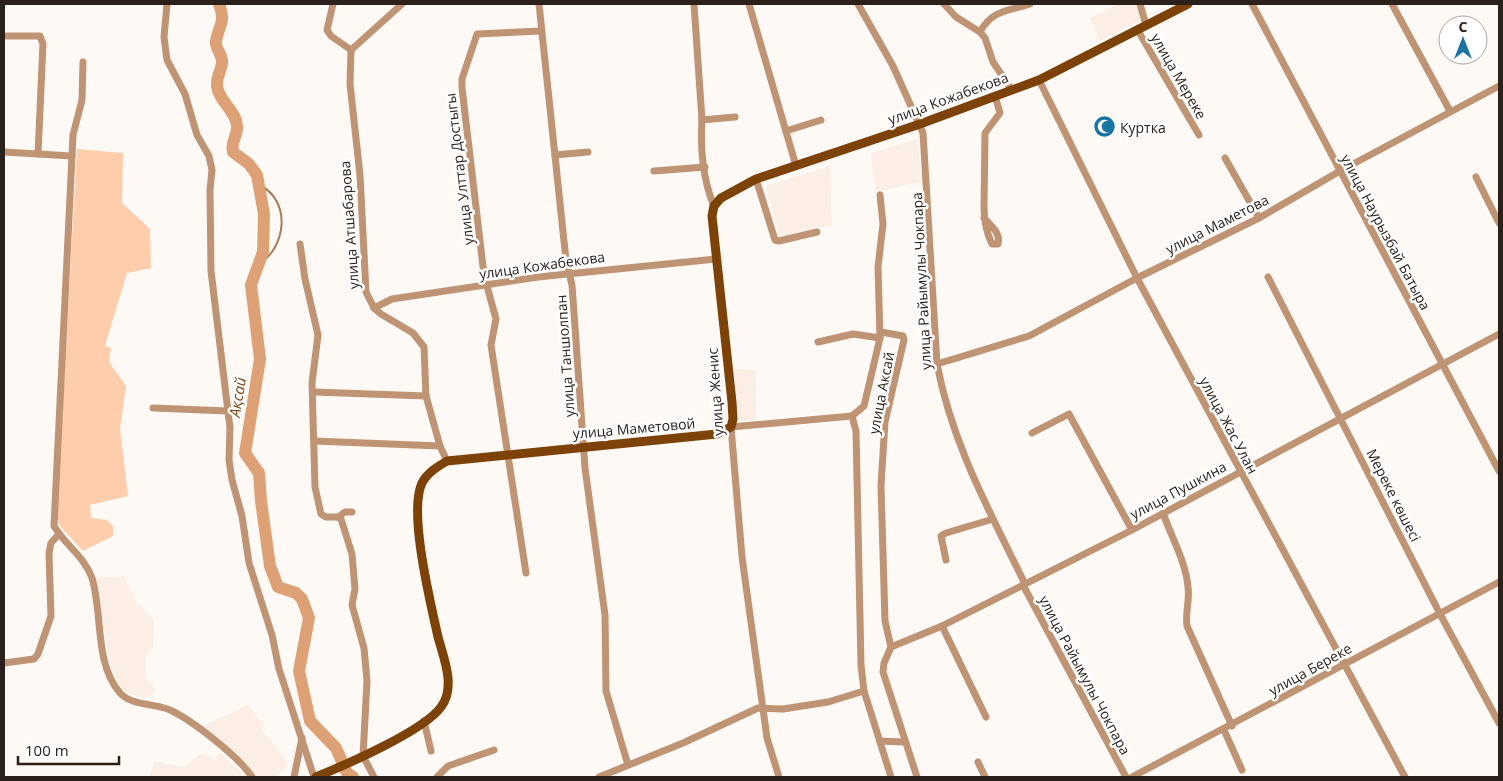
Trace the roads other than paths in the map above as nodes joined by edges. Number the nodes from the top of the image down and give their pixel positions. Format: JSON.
{"nodes":[{"id":1,"x":167,"y":4,"type":"edge"},
{"id":2,"x":333,"y":4,"type":"edge"},
{"id":3,"x":402,"y":4,"type":"edge"},
{"id":4,"x":538,"y":4,"type":"edge"},
{"id":5,"x":694,"y":4,"type":"edge"},
{"id":6,"x":749,"y":4,"type":"edge"},
{"id":7,"x":858,"y":4,"type":"edge"},
{"id":8,"x":944,"y":4,"type":"edge"},
{"id":9,"x":1030,"y":4,"type":"edge"},
{"id":10,"x":1140,"y":4,"type":"edge"},
{"id":11,"x":1188,"y":4,"type":"edge"},
{"id":12,"x":1252,"y":4,"type":"edge"},
{"id":13,"x":1392,"y":4,"type":"edge"},
{"id":14,"x":1146,"y":25,"type":"junction"},
{"id":15,"x":1137,"y":29,"type":"junction"},
{"id":16,"x":541,"y":30,"type":"junction"},
{"id":17,"x":980,"y":32,"type":"junction"},
{"id":18,"x":4,"y":36,"type":"edge"},
{"id":19,"x":351,"y":50,"type":"junction"},
{"id":20,"x":84,"y":62,"type":"dead end"},
{"id":21,"x":1039,"y":80,"type":"junction"},
{"id":22,"x":1499,"y":86,"type":"edge"},
{"id":23,"x":1012,"y":90,"type":"junction"},
{"id":24,"x":996,"y":96,"type":"junction"},
{"id":25,"x":1450,"y":111,"type":"junction"},
{"id":26,"x":735,"y":117,"type":"dead end"},
{"id":27,"x":702,"y":120,"type":"junction"},
{"id":28,"x":821,"y":120,"type":"dead end"},
{"id":29,"x":920,"y":124,"type":"junction"},
{"id":30,"x":786,"y":131,"type":"junction"},
{"id":31,"x":1199,"y":135,"type":"dead end"},
{"id":32,"x":4,"y":152,"type":"edge"},
{"id":33,"x":588,"y":152,"type":"dead end"},
{"id":34,"x":38,"y":154,"type":"junction"},
{"id":35,"x":555,"y":155,"type":"junction"},
{"id":36,"x":72,"y":156,"type":"junction"},
{"id":37,"x":1225,"y":158,"type":"dead end"},
{"id":38,"x":705,"y":166,"type":"junction"},
{"id":39,"x":796,"y":166,"type":"junction"},
{"id":40,"x":654,"y":171,"type":"dead end"},
{"id":41,"x":1340,"y":171,"type":"junction"},
{"id":42,"x":1476,"y":177,"type":"dead end"},
{"id":43,"x":756,"y":179,"type":"junction"},
{"id":44,"x":880,"y":196,"type":"dead end"},
{"id":45,"x":714,"y":206,"type":"junction"},
{"id":46,"x":984,"y":218,"type":"dead end"},
{"id":47,"x":1259,"y":218,"type":"junction"},
{"id":48,"x":1499,"y":223,"type":"edge"},
{"id":49,"x":817,"y":232,"type":"dead end"},
{"id":50,"x":300,"y":244,"type":"dead end"},
{"id":51,"x":716,"y":259,"type":"junction"},
{"id":52,"x":570,"y":274,"type":"junction"},
{"id":53,"x":1268,"y":277,"type":"dead end"},
{"id":54,"x":1137,"y":278,"type":"junction"},
{"id":55,"x":488,"y":286,"type":"junction"},
{"id":56,"x":374,"y":308,"type":"junction"},
{"id":57,"x":1499,"y":334,"type":"edge"},
{"id":58,"x":881,"y":335,"type":"junction"},
{"id":59,"x":818,"y":342,"type":"dead end"},
{"id":60,"x":936,"y":364,"type":"junction"},
{"id":61,"x":1441,"y":364,"type":"junction"},
{"id":62,"x":314,"y":392,"type":"junction"},
{"id":63,"x":426,"y":396,"type":"junction"},
{"id":64,"x":153,"y":408,"type":"dead end"},
{"id":65,"x":228,"y":411,"type":"junction"},
{"id":66,"x":852,"y":416,"type":"junction"},
{"id":67,"x":1341,"y":418,"type":"junction"},
{"id":68,"x":730,"y":427,"type":"junction"},
{"id":69,"x":1032,"y":433,"type":"dead end"},
{"id":70,"x":314,"y":440,"type":"junction"},
{"id":71,"x":440,"y":446,"type":"junction"},
{"id":72,"x":583,"y":446,"type":"junction"},
{"id":73,"x":507,"y":454,"type":"junction"},
{"id":74,"x":447,"y":461,"type":"junction"},
{"id":75,"x":1240,"y":471,"type":"junction"},
{"id":76,"x":1499,"y":471,"type":"edge"},
{"id":77,"x":352,"y":512,"type":"dead end"},
{"id":78,"x":1163,"y":513,"type":"junction"},
{"id":79,"x":338,"y":517,"type":"junction"},
{"id":80,"x":993,"y":519,"type":"junction"},
{"id":81,"x":1132,"y":530,"type":"junction"},
{"id":82,"x":59,"y":534,"type":"junction"},
{"id":83,"x":946,"y":560,"type":"dead end"},
{"id":84,"x":526,"y":574,"type":"dead end"},
{"id":85,"x":1499,"y":582,"type":"edge"},
{"id":86,"x":1024,"y":585,"type":"junction"},
{"id":87,"x":1440,"y":614,"type":"junction"},
{"id":88,"x":942,"y":626,"type":"junction"},
{"id":89,"x":891,"y":647,"type":"junction"},
{"id":90,"x":4,"y":663,"type":"edge"},
{"id":91,"x":1343,"y":664,"type":"junction"},
{"id":92,"x":864,"y":691,"type":"junction"},
{"id":93,"x":764,"y":707,"type":"junction"},
{"id":94,"x":986,"y":717,"type":"dead end"},
{"id":95,"x":424,"y":722,"type":"junction"},
{"id":96,"x":1499,"y":723,"type":"edge"},
{"id":97,"x":1232,"y":726,"type":"junction"},
{"id":98,"x":1224,"y":730,"type":"junction"},
{"id":99,"x":302,"y":738,"type":"junction"},
{"id":100,"x":880,"y":741,"type":"junction"},
{"id":101,"x":904,"y":742,"type":"junction"},
{"id":102,"x":494,"y":750,"type":"dead end"},
{"id":103,"x":432,"y":751,"type":"dead end"},
{"id":104,"x":363,"y":756,"type":"junction"},
{"id":105,"x":978,"y":762,"type":"dead end"},
{"id":106,"x":628,"y":765,"type":"junction"},
{"id":107,"x":1242,"y":770,"type":"dead end"},
{"id":108,"x":252,"y":777,"type":"edge"},
{"id":109,"x":294,"y":777,"type":"edge"},
{"id":110,"x":315,"y":777,"type":"edge"},
{"id":111,"x":374,"y":777,"type":"edge"},
{"id":112,"x":437,"y":777,"type":"edge"},
{"id":113,"x":599,"y":777,"type":"edge"},
{"id":114,"x":779,"y":777,"type":"edge"},
{"id":115,"x":891,"y":777,"type":"edge"},
{"id":116,"x":917,"y":777,"type":"edge"},
{"id":117,"x":985,"y":777,"type":"edge"},
{"id":118,"x":1126,"y":777,"type":"edge"},
{"id":119,"x":1132,"y":777,"type":"edge"},
{"id":120,"x":1405,"y":777,"type":"edge"}],
"edges":[{"from":1,"to":65,"type":"street"},
{"from":2,"to":19,"type":"street"},
{"from":3,"to":19,"type":"street"},
{"from":4,"to":16,"type":"street","name":"улица Таншолпан"},
{"from":5,"to":27,"type":"street","name":"улица Женис"},
{"from":6,"to":30,"type":"street"},
{"from":7,"to":29,"type":"street","name":"улица Райымулы Чокпара"},
{"from":8,"to":17,"type":"street"},
{"from":9,"to":17,"type":"street"},
{"from":10,"to":14,"type":"street"},
{"from":11,"to":14,"type":"main road","name":"улица Кожабекова"},
{"from":12,"to":41,"type":"street","name":"улица Наурызбай Батыра"},
{"from":13,"to":25,"type":"street"},
{"from":14,"to":15,"type":"main road","name":"улица Кожабекова"},
{"from":15,"to":21,"type":"main road","name":"улица Кожабекова"},
{"from":15,"to":31,"type":"street","name":"улица Мереке"},
{"from":16,"to":35,"type":"street","name":"улица Таншолпан"},
{"from":16,"to":55,"type":"street","name":"улица Улттар Достыгы"},
{"from":17,"to":23,"type":"street"},
{"from":18,"to":34,"type":"street"},
{"from":19,"to":56,"type":"street","name":"улица Атшабарова"},
{"from":20,"to":36,"type":"street"},
{"from":21,"to":23,"type":"main road","name":"улица Кожабекова"},
{"from":21,"to":54,"type":"street","name":"улица Жас Улан"},
{"from":22,"to":25,"type":"street","name":"улица Маметова"},
{"from":23,"to":24,"type":"main road","name":"улица Кожабекова"},
{"from":24,"to":29,"type":"main road","name":"улица Кожабекова"},
{"from":24,"to":46,"type":"street"},
{"from":25,"to":41,"type":"street","name":"улица Маметова"},
{"from":26,"to":27,"type":"street"},
{"from":27,"to":38,"type":"street","name":"улица Женис"},
{"from":28,"to":30,"type":"street"},
{"from":29,"to":39,"type":"main road","name":"улица Кожабекова"},
{"from":29,"to":60,"type":"street","name":"улица Райымулы Чокпара"},
{"from":30,"to":39,"type":"street"},
{"from":32,"to":34,"type":"street"},
{"from":33,"to":35,"type":"street"},
{"from":34,"to":36,"type":"street"},
{"from":35,"to":52,"type":"street","name":"улица Таншолпан"},
{"from":36,"to":82,"type":"street"},
{"from":37,"to":47,"type":"street"},
{"from":38,"to":40,"type":"street"},
{"from":38,"to":45,"type":"street","name":"улица Женис"},
{"from":39,"to":43,"type":"main road","name":"улица Кожабекова"},
{"from":41,"to":47,"type":"street","name":"улица Маметова"},
{"from":41,"to":61,"type":"street","name":"улица Наурызбай Батыра"},
{"from":42,"to":48,"type":"street"},
{"from":43,"to":45,"type":"main road","name":"улица Кожабекова"},
{"from":43,"to":49,"type":"street"},
{"from":44,"to":58,"type":"street"},
{"from":45,"to":51,"type":"main road","name":"улица Женис"},
{"from":47,"to":54,"type":"street","name":"улица Маметова"},
{"from":50,"to":62,"type":"street"},
{"from":51,"to":52,"type":"street","name":"улица Кожабекова"},
{"from":51,"to":68,"type":"main road","name":"улица Женис"},
{"from":52,"to":55,"type":"street","name":"улица Кожабекова"},
{"from":52,"to":72,"type":"street","name":"улица Таншолпан"},
{"from":53,"to":67,"type":"street","name":"Мереке көшесі"},
{"from":54,"to":60,"type":"street","name":"улица Маметова"},
{"from":54,"to":75,"type":"street","name":"улица Жас Улан"},
{"from":55,"to":56,"type":"street","name":"улица Кожабекова"},
{"from":55,"to":73,"type":"street","name":"улица Улттар Достыгы"},
{"from":56,"to":63,"type":"street"},
{"from":57,"to":61,"type":"street","name":"улица Пушкина"},
{"from":58,"to":59,"type":"street"},
{"from":58,"to":66,"type":"street","name":"улица Аксай"},
{"from":58,"to":89,"type":"street","name":"улица Аксай"},
{"from":60,"to":80,"type":"street","name":"улица Райымулы Чокпара"},
{"from":61,"to":67,"type":"street","name":"улица Пушкина"},
{"from":61,"to":76,"type":"street","name":"улица Наурызбай Батыра"},
{"from":62,"to":63,"type":"street"},
{"from":62,"to":70,"type":"street"},
{"from":63,"to":71,"type":"street"},
{"from":64,"to":65,"type":"street"},
{"from":65,"to":99,"type":"street"},
{"from":66,"to":68,"type":"street","name":"улица Маметовой"},
{"from":66,"to":92,"type":"street","name":"улица Аксай"},
{"from":67,"to":75,"type":"street","name":"улица Пушкина"},
{"from":67,"to":87,"type":"street","name":"Мереке көшесі"},
{"from":68,"to":72,"type":"main road","name":"улица Маметовой"},
{"from":68,"to":93,"type":"street","name":"улица Женис"},
{"from":69,"to":81,"type":"street"},
{"from":70,"to":71,"type":"street"},
{"from":70,"to":79,"type":"street"},
{"from":71,"to":74,"type":"street"},
{"from":72,"to":73,"type":"main road","name":"улица Маметовой"},
{"from":72,"to":106,"type":"street","name":"улица Таншолпан"},
{"from":73,"to":74,"type":"main road","name":"улица Маметовой"},
{"from":73,"to":84,"type":"street","name":"улица Улттар Достыгы"},
{"from":74,"to":95,"type":"main road"},
{"from":75,"to":78,"type":"street","name":"улица Пушкина"},
{"from":75,"to":91,"type":"street","name":"улица Жас Улан"},
{"from":77,"to":79,"type":"street"},
{"from":78,"to":81,"type":"street","name":"улица Пушкина"},
{"from":78,"to":97,"type":"street"},
{"from":79,"to":104,"type":"street"},
{"from":80,"to":83,"type":"street"},
{"from":80,"to":86,"type":"street","name":"улица Райымулы Чокпара"},
{"from":81,"to":86,"type":"street","name":"улица Пушкина"},
{"from":82,"to":90,"type":"street"},
{"from":82,"to":108,"type":"street"},
{"from":85,"to":87,"type":"street","name":"улица Береке"},
{"from":86,"to":88,"type":"street","name":"улица Пушкина"},
{"from":86,"to":118,"type":"street","name":"улица Райымулы Чокпара"},
{"from":87,"to":91,"type":"street","name":"улица Береке"},
{"from":87,"to":96,"type":"street","name":"Мереке көшесі"},
{"from":88,"to":89,"type":"street","name":"улица Пушкина"},
{"from":88,"to":94,"type":"street"},
{"from":89,"to":101,"type":"street"},
{"from":91,"to":97,"type":"street","name":"улица Береке"},
{"from":91,"to":120,"type":"street","name":"улица Жас Улан"},
{"from":92,"to":93,"type":"street"},
{"from":92,"to":100,"type":"street","name":"улица Аксай"},
{"from":93,"to":106,"type":"street"},
{"from":93,"to":114,"type":"street","name":"улица Женис"},
{"from":95,"to":103,"type":"street"},
{"from":95,"to":104,"type":"main road"},
{"from":97,"to":98,"type":"street","name":"улица Береке"},
{"from":98,"to":107,"type":"street"},
{"from":98,"to":119,"type":"street","name":"улица Береке"},
{"from":99,"to":109,"type":"street"},
{"from":99,"to":110,"type":"street"},
{"from":100,"to":101,"type":"street"},
{"from":100,"to":115,"type":"street","name":"улица Аксай"},
{"from":101,"to":116,"type":"street"},
{"from":102,"to":112,"type":"street"},
{"from":104,"to":110,"type":"main road"},
{"from":104,"to":111,"type":"street"},
{"from":105,"to":117,"type":"street"},
{"from":106,"to":113,"type":"street"}]}
